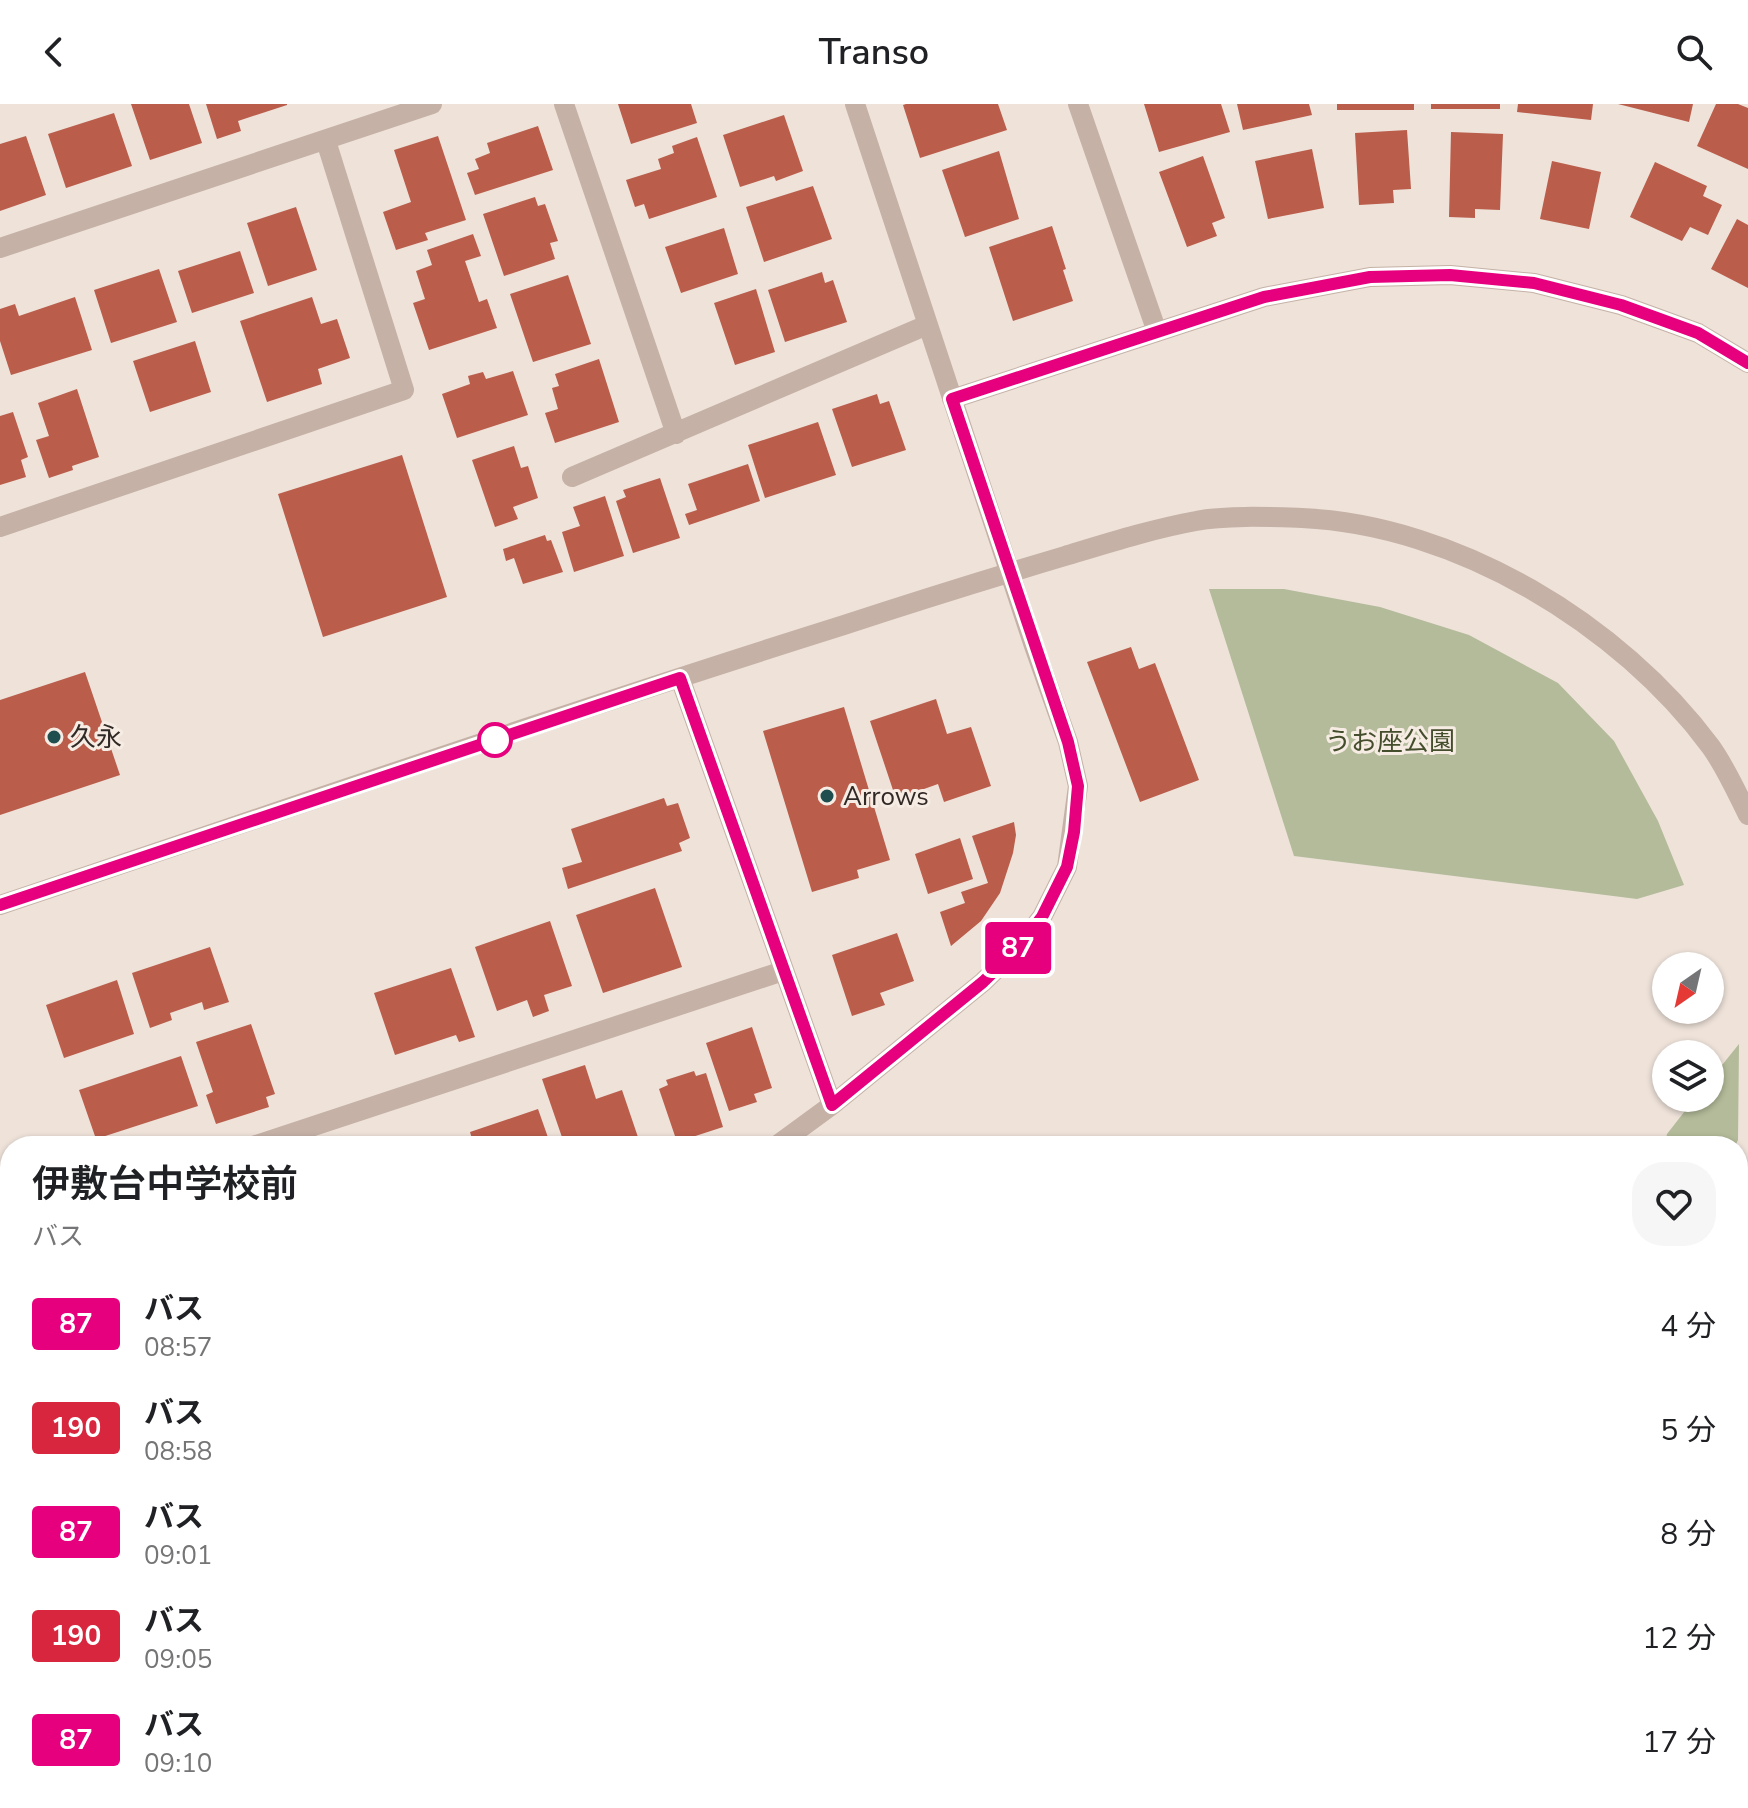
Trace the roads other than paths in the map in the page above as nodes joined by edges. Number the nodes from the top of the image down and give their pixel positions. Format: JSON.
{"nodes":[{"id":1,"x":432,"y":104,"type":"edge"},
{"id":2,"x":564,"y":104,"type":"edge"},
{"id":3,"x":855,"y":104,"type":"edge"},
{"id":4,"x":1078,"y":104,"type":"edge"},
{"id":5,"x":326,"y":141,"type":"junction"},
{"id":6,"x":0,"y":248,"type":"edge"},
{"id":7,"x":927,"y":325,"type":"junction"},
{"id":8,"x":1157,"y":332,"type":"junction"},
{"id":9,"x":1748,"y":363,"type":"edge"},
{"id":10,"x":952,"y":399,"type":"junction"},
{"id":11,"x":676,"y":434,"type":"junction"},
{"id":12,"x":572,"y":477,"type":"dead end"},
{"id":13,"x":0,"y":527,"type":"edge"},
{"id":14,"x":680,"y":678,"type":"junction"},
{"id":15,"x":1748,"y":815,"type":"edge"},
{"id":16,"x":0,"y":905,"type":"edge"},
{"id":17,"x":783,"y":971,"type":"junction"},
{"id":18,"x":832,"y":1105,"type":"junction"},
{"id":19,"x":283,"y":1136,"type":"edge"},
{"id":20,"x":790,"y":1136,"type":"edge"}],
"edges":[{"from":1,"to":5,"type":"street"},
{"from":2,"to":11,"type":"street"},
{"from":3,"to":7,"type":"street"},
{"from":4,"to":8,"type":"street"},
{"from":5,"to":6,"type":"street"},
{"from":5,"to":13,"type":"street"},
{"from":7,"to":10,"type":"street"},
{"from":7,"to":11,"type":"street"},
{"from":8,"to":9,"type":"street"},
{"from":8,"to":10,"type":"street"},
{"from":10,"to":18,"type":"street"},
{"from":11,"to":12,"type":"street"},
{"from":14,"to":15,"type":"street"},
{"from":14,"to":16,"type":"street"},
{"from":14,"to":17,"type":"street"},
{"from":17,"to":18,"type":"street"},
{"from":17,"to":19,"type":"street"},
{"from":18,"to":20,"type":"street"}]}
